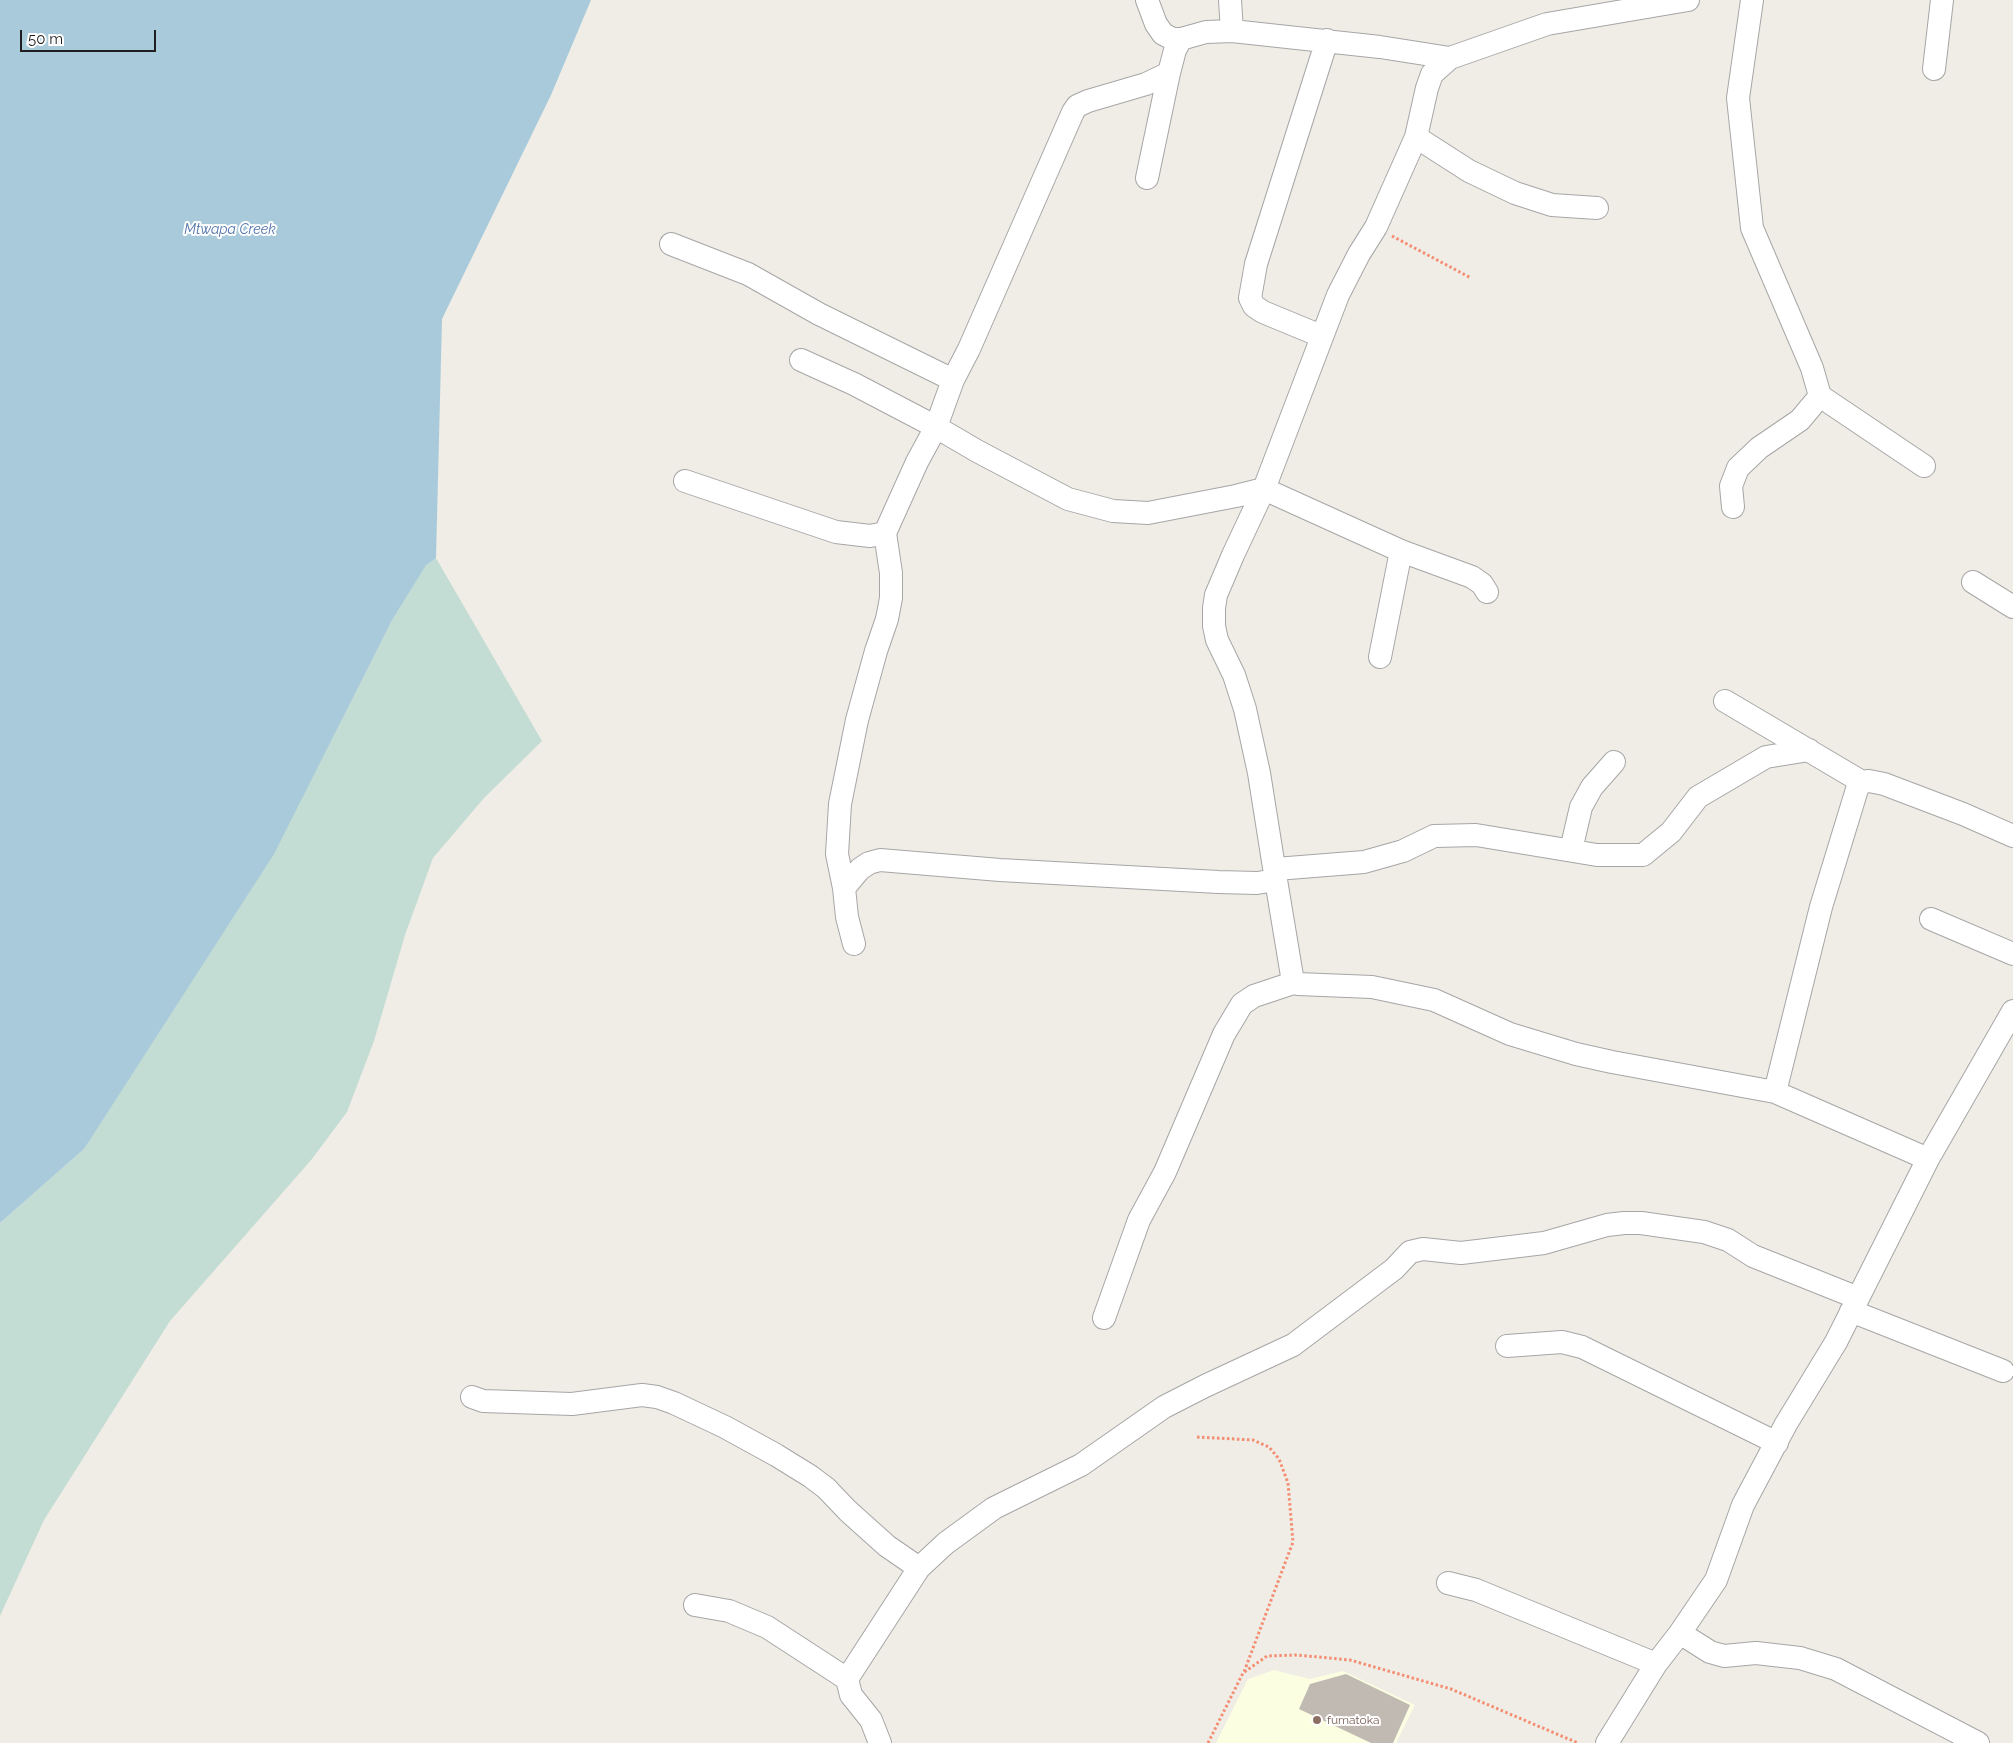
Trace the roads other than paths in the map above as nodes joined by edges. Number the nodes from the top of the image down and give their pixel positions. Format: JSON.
{"nodes":[{"id":1,"x":1147,"y":0,"type":"edge"},
{"id":2,"x":1230,"y":0,"type":"edge"},
{"id":3,"x":1688,"y":0,"type":"edge"},
{"id":4,"x":1752,"y":0,"type":"edge"},
{"id":5,"x":1942,"y":0,"type":"edge"},
{"id":6,"x":1232,"y":31,"type":"junction"},
{"id":7,"x":1181,"y":39,"type":"junction"},
{"id":8,"x":1326,"y":40,"type":"junction"},
{"id":9,"x":1450,"y":58,"type":"junction"},
{"id":10,"x":1934,"y":69,"type":"dead end"},
{"id":11,"x":1169,"y":73,"type":"junction"},
{"id":12,"x":1416,"y":137,"type":"junction"},
{"id":13,"x":1148,"y":178,"type":"dead end"},
{"id":14,"x":1598,"y":208,"type":"dead end"},
{"id":15,"x":671,"y":244,"type":"dead end"},
{"id":16,"x":1321,"y":336,"type":"junction"},
{"id":17,"x":801,"y":360,"type":"dead end"},
{"id":18,"x":953,"y":380,"type":"junction"},
{"id":19,"x":1820,"y":396,"type":"junction"},
{"id":20,"x":936,"y":427,"type":"junction"},
{"id":21,"x":1924,"y":466,"type":"dead end"},
{"id":22,"x":685,"y":481,"type":"dead end"},
{"id":23,"x":1264,"y":488,"type":"junction"},
{"id":24,"x":1733,"y":507,"type":"dead end"},
{"id":25,"x":885,"y":533,"type":"junction"},
{"id":26,"x":1401,"y":551,"type":"junction"},
{"id":27,"x":1973,"y":582,"type":"dead end"},
{"id":28,"x":1487,"y":592,"type":"dead end"},
{"id":29,"x":2013,"y":606,"type":"edge"},
{"id":30,"x":1380,"y":658,"type":"dead end"},
{"id":31,"x":1725,"y":700,"type":"dead end"},
{"id":32,"x":1809,"y":750,"type":"junction"},
{"id":33,"x":1614,"y":762,"type":"dead end"},
{"id":34,"x":1862,"y":782,"type":"junction"},
{"id":35,"x":2013,"y":836,"type":"edge"},
{"id":36,"x":1571,"y":850,"type":"junction"},
{"id":37,"x":1276,"y":874,"type":"junction"},
{"id":38,"x":844,"y":888,"type":"junction"},
{"id":39,"x":1931,"y":920,"type":"dead end"},
{"id":40,"x":854,"y":944,"type":"dead end"},
{"id":41,"x":2013,"y":954,"type":"edge"},
{"id":42,"x":1294,"y":983,"type":"junction"},
{"id":43,"x":2013,"y":1011,"type":"edge"},
{"id":44,"x":1775,"y":1092,"type":"junction"},
{"id":45,"x":1928,"y":1159,"type":"junction"},
{"id":46,"x":1855,"y":1305,"type":"junction"},
{"id":47,"x":1104,"y":1318,"type":"dead end"},
{"id":48,"x":1507,"y":1346,"type":"dead end"},
{"id":49,"x":2003,"y":1371,"type":"dead end"},
{"id":50,"x":472,"y":1398,"type":"dead end"},
{"id":51,"x":1777,"y":1443,"type":"junction"},
{"id":52,"x":919,"y":1568,"type":"junction"},
{"id":53,"x":1448,"y":1583,"type":"dead end"},
{"id":54,"x":695,"y":1605,"type":"dead end"},
{"id":55,"x":1680,"y":1633,"type":"junction"},
{"id":56,"x":1656,"y":1664,"type":"junction"},
{"id":57,"x":847,"y":1679,"type":"junction"},
{"id":58,"x":880,"y":1743,"type":"edge"},
{"id":59,"x":1608,"y":1743,"type":"edge"},
{"id":60,"x":1978,"y":1743,"type":"edge"}],
"edges":[{"from":1,"to":7,"type":"street"},
{"from":2,"to":6,"type":"street"},
{"from":3,"to":9,"type":"street"},
{"from":4,"to":19,"type":"street"},
{"from":5,"to":10,"type":"street"},
{"from":6,"to":7,"type":"street"},
{"from":6,"to":8,"type":"street"},
{"from":7,"to":11,"type":"street"},
{"from":8,"to":9,"type":"street"},
{"from":8,"to":16,"type":"street"},
{"from":9,"to":12,"type":"street"},
{"from":11,"to":13,"type":"street"},
{"from":11,"to":18,"type":"street"},
{"from":12,"to":14,"type":"street"},
{"from":12,"to":16,"type":"street"},
{"from":15,"to":18,"type":"street"},
{"from":16,"to":23,"type":"street"},
{"from":17,"to":20,"type":"street"},
{"from":18,"to":20,"type":"street"},
{"from":19,"to":21,"type":"street"},
{"from":19,"to":24,"type":"street"},
{"from":20,"to":23,"type":"street"},
{"from":20,"to":25,"type":"street"},
{"from":22,"to":25,"type":"street"},
{"from":23,"to":26,"type":"street"},
{"from":23,"to":37,"type":"street"},
{"from":25,"to":38,"type":"street"},
{"from":26,"to":28,"type":"street"},
{"from":26,"to":30,"type":"street"},
{"from":27,"to":29,"type":"street"},
{"from":31,"to":32,"type":"street"},
{"from":32,"to":34,"type":"street"},
{"from":32,"to":36,"type":"street"},
{"from":33,"to":36,"type":"street"},
{"from":34,"to":35,"type":"street"},
{"from":34,"to":44,"type":"street"},
{"from":36,"to":37,"type":"street"},
{"from":37,"to":38,"type":"street"},
{"from":37,"to":42,"type":"street"},
{"from":38,"to":40,"type":"street"},
{"from":39,"to":41,"type":"street"},
{"from":42,"to":44,"type":"street"},
{"from":42,"to":47,"type":"street"},
{"from":43,"to":45,"type":"street"},
{"from":44,"to":45,"type":"street"},
{"from":45,"to":46,"type":"street"},
{"from":46,"to":49,"type":"street"},
{"from":46,"to":51,"type":"street"},
{"from":46,"to":52,"type":"street"},
{"from":48,"to":51,"type":"street"},
{"from":50,"to":52,"type":"street"},
{"from":51,"to":55,"type":"street"},
{"from":52,"to":57,"type":"street"},
{"from":53,"to":56,"type":"street"},
{"from":54,"to":57,"type":"street"},
{"from":55,"to":56,"type":"street"},
{"from":55,"to":60,"type":"street"},
{"from":56,"to":59,"type":"street"},
{"from":57,"to":58,"type":"street"}]}
